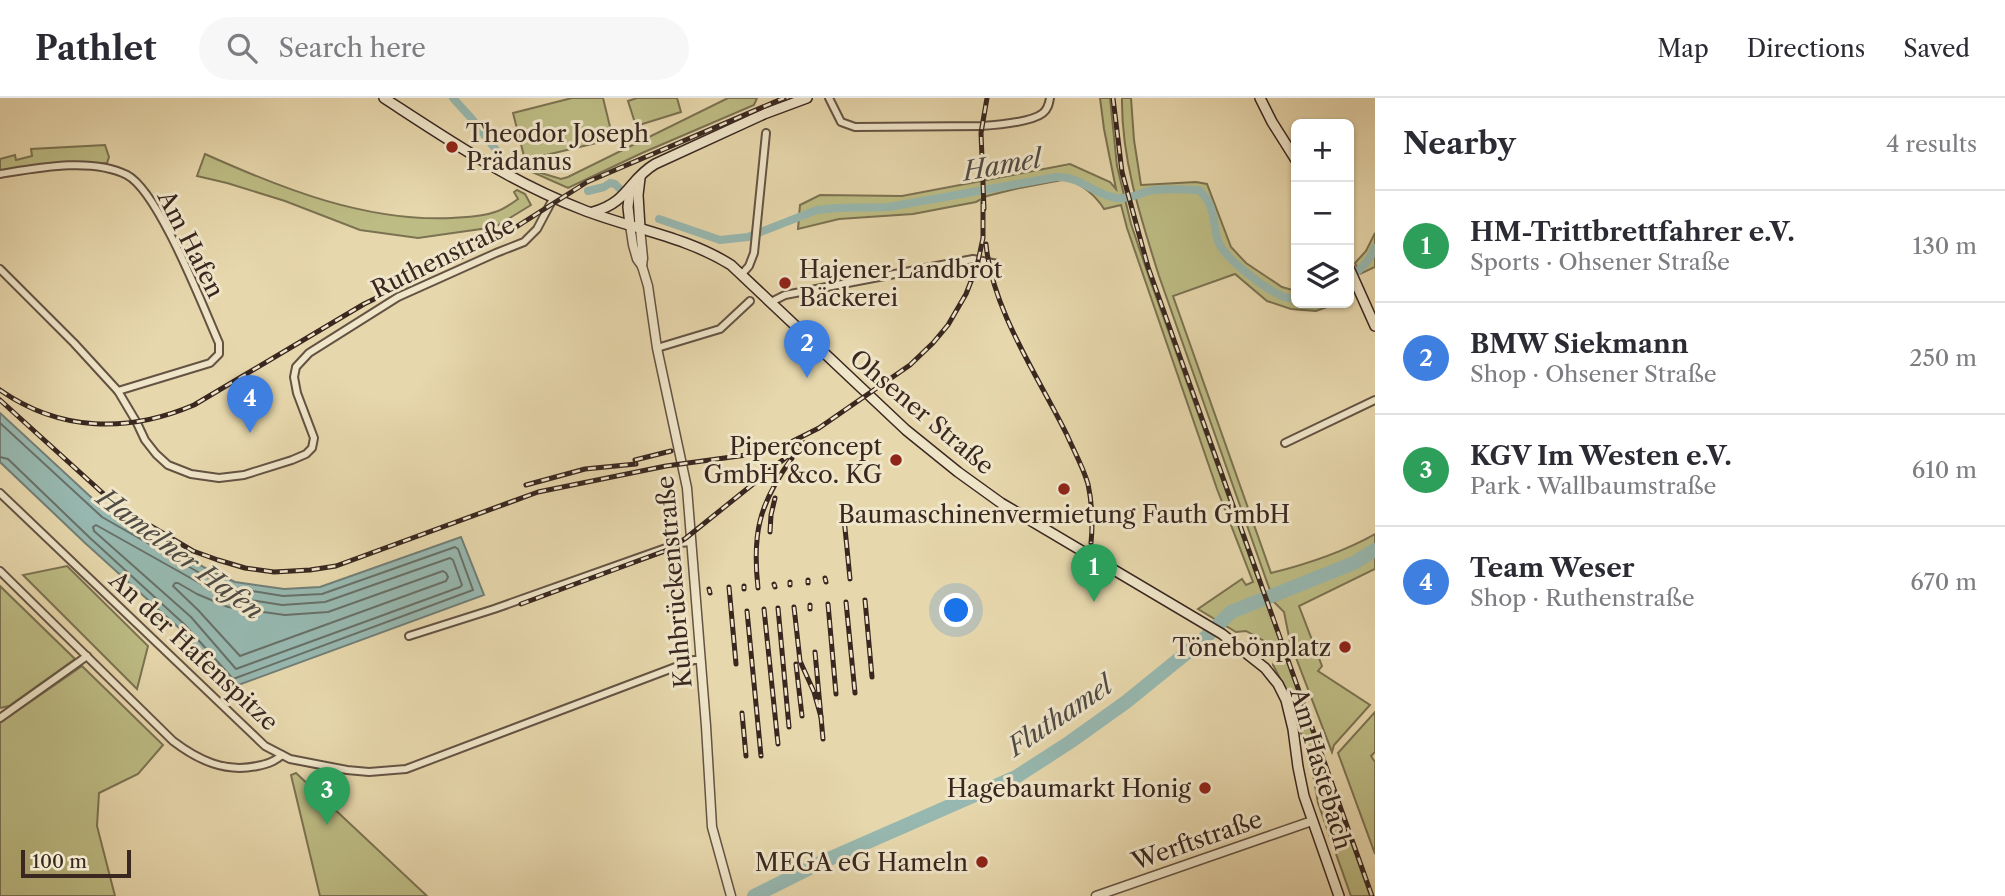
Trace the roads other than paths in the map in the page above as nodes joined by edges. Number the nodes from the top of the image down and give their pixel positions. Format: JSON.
{"nodes":[{"id":1,"x":384,"y":98,"type":"edge"},
{"id":2,"x":807,"y":98,"type":"edge"},
{"id":3,"x":829,"y":98,"type":"edge"},
{"id":4,"x":1050,"y":98,"type":"edge"},
{"id":5,"x":1260,"y":98,"type":"edge"},
{"id":6,"x":765,"y":132,"type":"dead end"},
{"id":7,"x":1291,"y":152,"type":"edge"},
{"id":8,"x":0,"y":174,"type":"edge"},
{"id":9,"x":640,"y":176,"type":"junction"},
{"id":10,"x":630,"y":189,"type":"junction"},
{"id":11,"x":554,"y":197,"type":"junction"},
{"id":12,"x":592,"y":213,"type":"junction"},
{"id":13,"x":630,"y":225,"type":"junction"},
{"id":14,"x":640,"y":228,"type":"junction"},
{"id":15,"x":997,"y":264,"type":"dead end"},
{"id":16,"x":642,"y":266,"type":"junction"},
{"id":17,"x":0,"y":269,"type":"edge"},
{"id":18,"x":742,"y":274,"type":"junction"},
{"id":19,"x":1354,"y":280,"type":"edge"},
{"id":20,"x":750,"y":301,"type":"dead end"},
{"id":21,"x":771,"y":302,"type":"junction"},
{"id":22,"x":1375,"y":326,"type":"edge"},
{"id":23,"x":657,"y":348,"type":"junction"},
{"id":24,"x":118,"y":391,"type":"junction"},
{"id":25,"x":1375,"y":400,"type":"edge"},
{"id":26,"x":1285,"y":443,"type":"dead end"},
{"id":27,"x":0,"y":493,"type":"edge"},
{"id":28,"x":691,"y":542,"type":"junction"},
{"id":29,"x":0,"y":570,"type":"edge"},
{"id":30,"x":1222,"y":634,"type":"joint"},
{"id":31,"x":409,"y":636,"type":"dead end"},
{"id":32,"x":87,"y":656,"type":"junction"},
{"id":33,"x":700,"y":660,"type":"junction"},
{"id":34,"x":0,"y":718,"type":"edge"},
{"id":35,"x":282,"y":755,"type":"junction"},
{"id":36,"x":1312,"y":821,"type":"junction"},
{"id":37,"x":730,"y":896,"type":"edge"},
{"id":38,"x":1096,"y":896,"type":"edge"},
{"id":39,"x":1339,"y":896,"type":"edge"}],
"edges":[{"from":1,"to":11,"type":"main road","name":"Ohsener Straße"},
{"from":2,"to":9,"type":"main road"},
{"from":3,"to":4,"type":"street"},
{"from":5,"to":7,"type":"main road"},
{"from":6,"to":18,"type":"street"},
{"from":8,"to":24,"type":"street","name":"Am Hafen"},
{"from":9,"to":10,"type":"main road"},
{"from":9,"to":14,"type":"main road"},
{"from":10,"to":12,"type":"main road"},
{"from":10,"to":13,"type":"main road"},
{"from":11,"to":12,"type":"main road","name":"Ohsener Straße"},
{"from":11,"to":24,"type":"street","name":"Ruthenstraße"},
{"from":12,"to":13,"type":"main road","name":"Ohsener Straße"},
{"from":13,"to":14,"type":"main road","name":"Ohsener Straße"},
{"from":13,"to":16,"type":"street","name":"Kuhbrückenstraße"},
{"from":14,"to":16,"type":"street","name":"Kuhbrückenstraße"},
{"from":14,"to":18,"type":"main road","name":"Ohsener Straße"},
{"from":15,"to":21,"type":"street"},
{"from":16,"to":23,"type":"street","name":"Kuhbrückenstraße"},
{"from":17,"to":24,"type":"street","name":"Ruthenstraße"},
{"from":18,"to":21,"type":"main road","name":"Ohsener Straße"},
{"from":19,"to":22,"type":"main road"},
{"from":20,"to":23,"type":"street"},
{"from":21,"to":30,"type":"main road","name":"Ohsener Straße"},
{"from":23,"to":28,"type":"street","name":"Kuhbrückenstraße"},
{"from":25,"to":26,"type":"street"},
{"from":27,"to":35,"type":"street","name":"An der Hafenspitze"},
{"from":28,"to":31,"type":"street"},
{"from":28,"to":33,"type":"street","name":"Kuhbrückenstraße"},
{"from":29,"to":32,"type":"street","name":"An der Hafenspitze"},
{"from":30,"to":36,"type":"main road","name":"Am Hastebach"},
{"from":32,"to":34,"type":"street"},
{"from":32,"to":35,"type":"street","name":"An der Hafenspitze"},
{"from":33,"to":35,"type":"street"},
{"from":33,"to":37,"type":"street","name":"Kuhbrückenstraße"},
{"from":36,"to":38,"type":"street","name":"Werftstraße"},
{"from":36,"to":39,"type":"main road","name":"Am Hastebach"}]}
